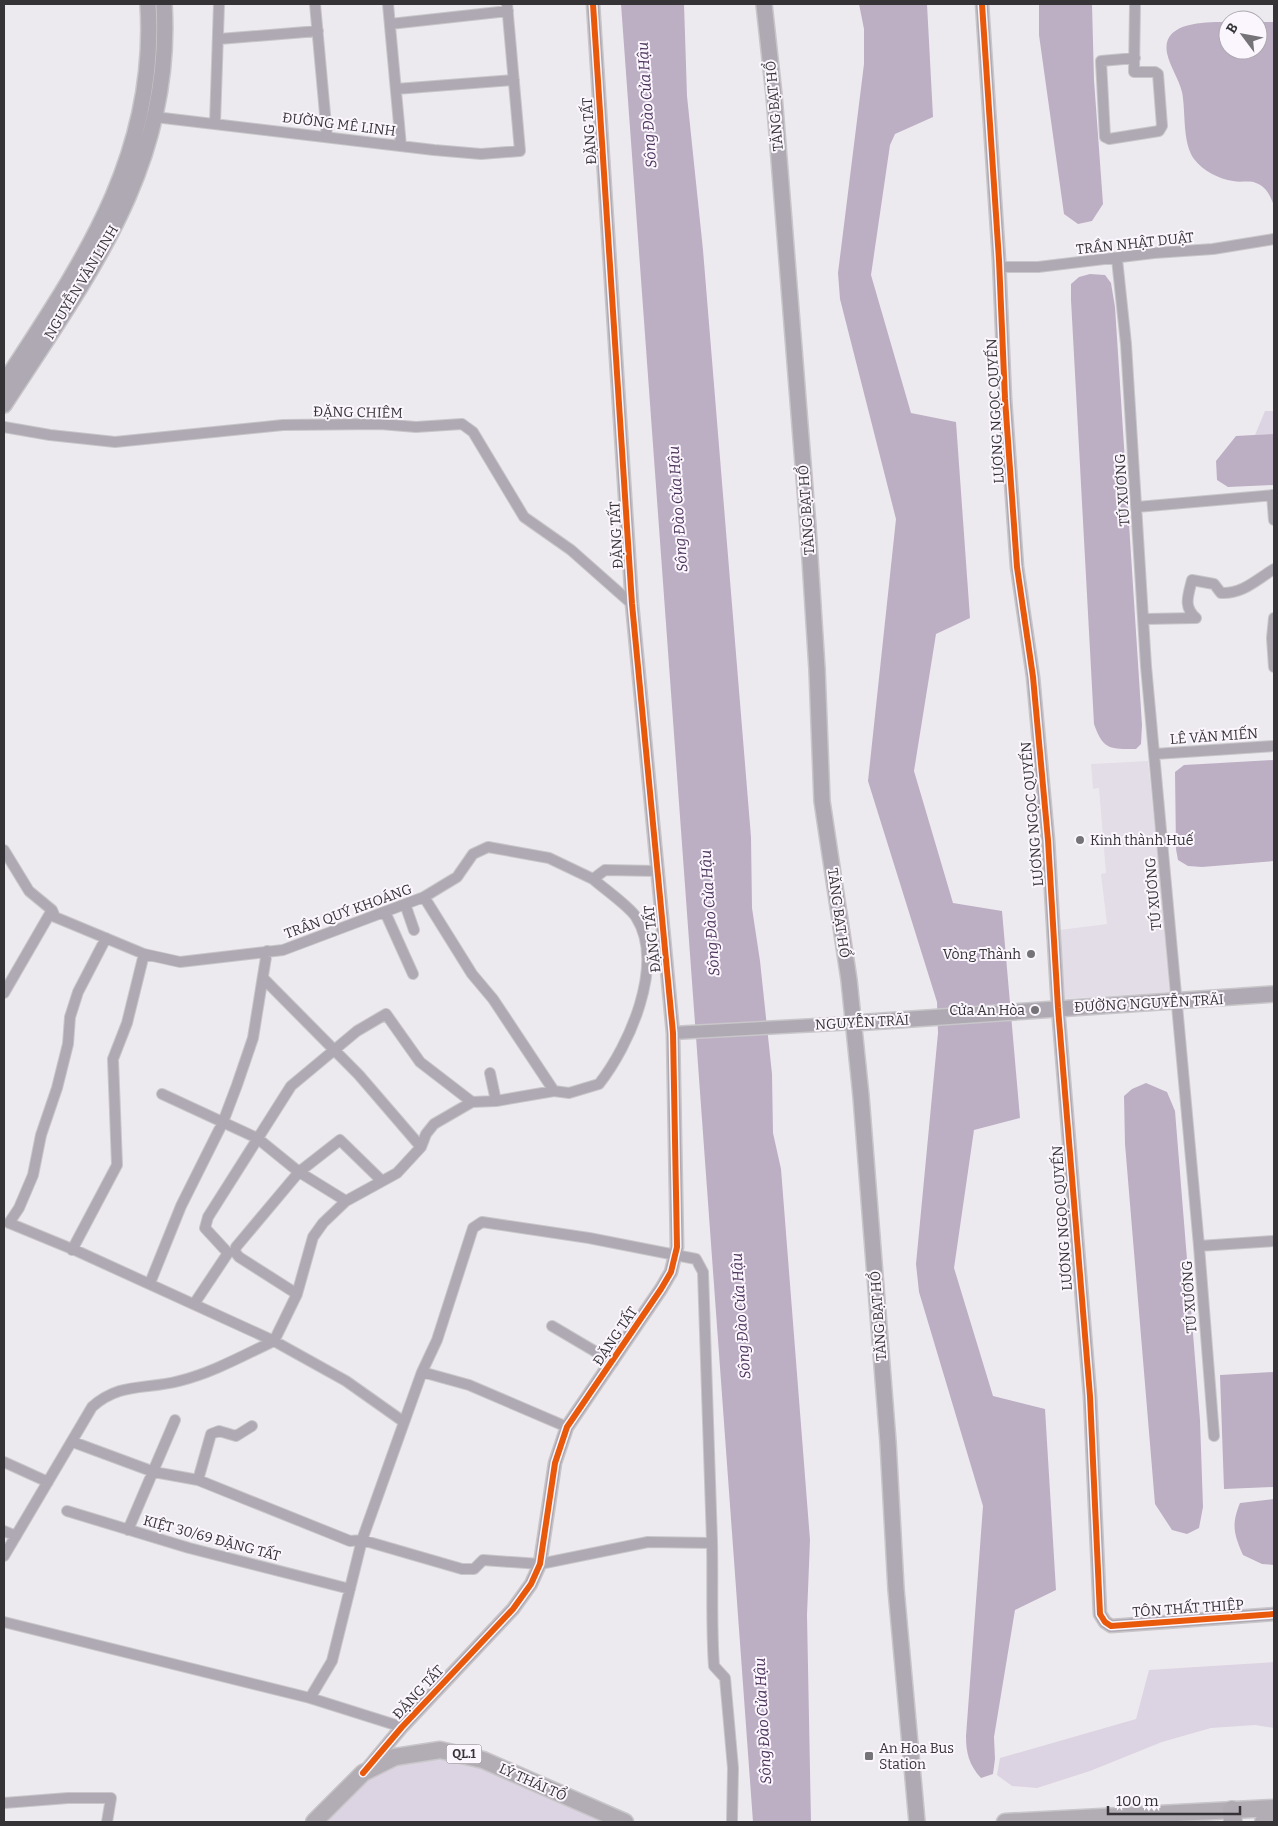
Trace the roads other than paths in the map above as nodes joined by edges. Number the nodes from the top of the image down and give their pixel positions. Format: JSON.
{"nodes":[{"id":1,"x":148,"y":4,"type":"edge"},
{"id":2,"x":164,"y":4,"type":"edge"},
{"id":3,"x":219,"y":4,"type":"edge"},
{"id":4,"x":316,"y":4,"type":"edge"},
{"id":5,"x":388,"y":4,"type":"edge"},
{"id":6,"x":593,"y":4,"type":"edge"},
{"id":7,"x":764,"y":4,"type":"edge"},
{"id":8,"x":982,"y":4,"type":"edge"},
{"id":9,"x":1135,"y":4,"type":"edge"},
{"id":10,"x":508,"y":8,"type":"edge"},
{"id":11,"x":390,"y":24,"type":"junction"},
{"id":12,"x":318,"y":31,"type":"junction"},
{"id":13,"x":219,"y":39,"type":"junction"},
{"id":14,"x":1134,"y":58,"type":"junction"},
{"id":15,"x":514,"y":80,"type":"junction"},
{"id":16,"x":396,"y":89,"type":"junction"},
{"id":17,"x":155,"y":117,"type":"junction"},
{"id":18,"x":215,"y":123,"type":"junction"},
{"id":19,"x":327,"y":136,"type":"junction"},
{"id":20,"x":401,"y":146,"type":"junction"},
{"id":21,"x":120,"y":200,"type":"junction"},
{"id":22,"x":1274,"y":239,"type":"edge"},
{"id":23,"x":1117,"y":259,"type":"junction"},
{"id":24,"x":999,"y":267,"type":"junction"},
{"id":25,"x":4,"y":384,"type":"edge"},
{"id":26,"x":4,"y":405,"type":"edge"},
{"id":27,"x":4,"y":427,"type":"edge"},
{"id":28,"x":1273,"y":495,"type":"edge"},
{"id":29,"x":1137,"y":507,"type":"junction"},
{"id":30,"x":1274,"y":520,"type":"edge"},
{"id":31,"x":1274,"y":570,"type":"edge"},
{"id":32,"x":632,"y":604,"type":"junction"},
{"id":33,"x":1274,"y":618,"type":"edge"},
{"id":34,"x":1145,"y":620,"type":"junction"},
{"id":35,"x":1274,"y":667,"type":"edge"},
{"id":36,"x":1274,"y":746,"type":"edge"},
{"id":37,"x":1155,"y":754,"type":"junction"},
{"id":38,"x":4,"y":850,"type":"edge"},
{"id":39,"x":657,"y":871,"type":"junction"},
{"id":40,"x":593,"y":879,"type":"junction"},
{"id":41,"x":424,"y":897,"type":"junction"},
{"id":42,"x":405,"y":904,"type":"junction"},
{"id":43,"x":52,"y":910,"type":"junction"},
{"id":44,"x":385,"y":912,"type":"junction"},
{"id":45,"x":414,"y":930,"type":"dead end"},
{"id":46,"x":106,"y":938,"type":"junction"},
{"id":47,"x":267,"y":951,"type":"junction"},
{"id":48,"x":144,"y":954,"type":"junction"},
{"id":49,"x":413,"y":974,"type":"dead end"},
{"id":50,"x":264,"y":979,"type":"junction"},
{"id":51,"x":4,"y":993,"type":"edge"},
{"id":52,"x":1274,"y":994,"type":"edge"},
{"id":53,"x":1176,"y":1001,"type":"junction"},
{"id":54,"x":1058,"y":1008,"type":"junction"},
{"id":55,"x":934,"y":1018,"type":"joint"},
{"id":56,"x":854,"y":1023,"type":"junction"},
{"id":57,"x":673,"y":1033,"type":"junction"},
{"id":58,"x":335,"y":1051,"type":"junction"},
{"id":59,"x":490,"y":1073,"type":"dead end"},
{"id":60,"x":554,"y":1092,"type":"junction"},
{"id":61,"x":162,"y":1094,"type":"dead end"},
{"id":62,"x":496,"y":1101,"type":"junction"},
{"id":63,"x":472,"y":1102,"type":"junction"},
{"id":64,"x":223,"y":1122,"type":"junction"},
{"id":65,"x":257,"y":1138,"type":"junction"},
{"id":66,"x":420,"y":1147,"type":"junction"},
{"id":67,"x":299,"y":1172,"type":"junction"},
{"id":68,"x":382,"y":1181,"type":"junction"},
{"id":69,"x":346,"y":1201,"type":"junction"},
{"id":70,"x":1274,"y":1241,"type":"edge"},
{"id":71,"x":1199,"y":1246,"type":"junction"},
{"id":72,"x":72,"y":1250,"type":"junction"},
{"id":73,"x":232,"y":1250,"type":"junction"},
{"id":74,"x":676,"y":1256,"type":"junction"},
{"id":75,"x":150,"y":1283,"type":"junction"},
{"id":76,"x":297,"y":1294,"type":"junction"},
{"id":77,"x":194,"y":1304,"type":"junction"},
{"id":78,"x":552,"y":1326,"type":"dead end"},
{"id":79,"x":274,"y":1340,"type":"junction"},
{"id":80,"x":613,"y":1362,"type":"junction"},
{"id":81,"x":422,"y":1372,"type":"junction"},
{"id":82,"x":175,"y":1420,"type":"dead end"},
{"id":83,"x":404,"y":1422,"type":"junction"},
{"id":84,"x":252,"y":1426,"type":"dead end"},
{"id":85,"x":567,"y":1427,"type":"junction"},
{"id":86,"x":1214,"y":1436,"type":"dead end"},
{"id":87,"x":73,"y":1442,"type":"junction"},
{"id":88,"x":4,"y":1462,"type":"edge"},
{"id":89,"x":154,"y":1472,"type":"junction"},
{"id":90,"x":198,"y":1480,"type":"junction"},
{"id":91,"x":48,"y":1482,"type":"junction"},
{"id":92,"x":67,"y":1511,"type":"dead end"},
{"id":93,"x":128,"y":1530,"type":"junction"},
{"id":94,"x":4,"y":1531,"type":"edge"},
{"id":95,"x":16,"y":1536,"type":"junction"},
{"id":96,"x":362,"y":1540,"type":"junction"},
{"id":97,"x":712,"y":1543,"type":"junction"},
{"id":98,"x":4,"y":1556,"type":"edge"},
{"id":99,"x":540,"y":1564,"type":"junction"},
{"id":100,"x":350,"y":1589,"type":"junction"},
{"id":101,"x":1274,"y":1614,"type":"edge"},
{"id":102,"x":4,"y":1622,"type":"edge"},
{"id":103,"x":1104,"y":1622,"type":"joint"},
{"id":104,"x":310,"y":1698,"type":"junction"},
{"id":105,"x":402,"y":1727,"type":"junction"},
{"id":106,"x":363,"y":1772,"type":"junction"},
{"id":107,"x":4,"y":1803,"type":"edge"},
{"id":108,"x":1274,"y":1808,"type":"edge"},
{"id":109,"x":1233,"y":1816,"type":"edge"},
{"id":110,"x":107,"y":1822,"type":"edge"},
{"id":111,"x":314,"y":1822,"type":"edge"},
{"id":112,"x":625,"y":1822,"type":"edge"},
{"id":113,"x":732,"y":1822,"type":"edge"},
{"id":114,"x":917,"y":1822,"type":"edge"},
{"id":115,"x":1005,"y":1822,"type":"edge"},
{"id":116,"x":1263,"y":1822,"type":"edge"},
{"id":117,"x":1274,"y":1822,"type":"edge"}],
"edges":[{"from":1,"to":21,"type":"main road","name":"NGUYỄN VĂN LINH"},
{"from":2,"to":17,"type":"main road","name":"NGUYỄN VĂN LINH"},
{"from":3,"to":13,"type":"street"},
{"from":4,"to":12,"type":"street"},
{"from":5,"to":11,"type":"street"},
{"from":6,"to":32,"type":"street","name":"ĐẶNG TẤT"},
{"from":7,"to":56,"type":"main road","name":"TĂNG BẠT HỔ"},
{"from":8,"to":24,"type":"street","name":"LƯƠNG NGỌC QUYẾN"},
{"from":9,"to":14,"type":"street"},
{"from":10,"to":11,"type":"street"},
{"from":10,"to":15,"type":"street"},
{"from":11,"to":16,"type":"street"},
{"from":12,"to":13,"type":"street"},
{"from":12,"to":19,"type":"street"},
{"from":13,"to":18,"type":"street"},
{"from":14,"to":14,"type":"street"},
{"from":15,"to":16,"type":"street"},
{"from":15,"to":20,"type":"street","name":"ĐƯỜNG MÊ LINH"},
{"from":16,"to":20,"type":"street"},
{"from":17,"to":18,"type":"street","name":"ĐƯỜNG MÊ LINH"},
{"from":17,"to":21,"type":"main road","name":"NGUYỄN VĂN LINH"},
{"from":18,"to":19,"type":"street","name":"ĐƯỜNG MÊ LINH"},
{"from":19,"to":20,"type":"street","name":"ĐƯỜNG MÊ LINH"},
{"from":21,"to":25,"type":"main road","name":"NGUYỄN VĂN LINH"},
{"from":21,"to":26,"type":"main road","name":"NGUYỄN VĂN LINH"},
{"from":22,"to":23,"type":"street","name":"TRẦN NHẬT DUẬT"},
{"from":23,"to":24,"type":"street","name":"TRẦN NHẬT DUẬT"},
{"from":23,"to":29,"type":"street","name":"TÚ XƯƠNG"},
{"from":24,"to":54,"type":"street","name":"LƯƠNG NGỌC QUYẾN"},
{"from":27,"to":32,"type":"street","name":"ĐẶNG CHIÊM"},
{"from":28,"to":29,"type":"street"},
{"from":28,"to":30,"type":"street"},
{"from":29,"to":34,"type":"street","name":"TÚ XƯƠNG"},
{"from":31,"to":34,"type":"street"},
{"from":32,"to":39,"type":"street","name":"ĐẶNG TẤT"},
{"from":33,"to":35,"type":"street"},
{"from":34,"to":37,"type":"street","name":"TÚ XƯƠNG"},
{"from":36,"to":37,"type":"street","name":"LÊ VĂN MIẾN"},
{"from":37,"to":53,"type":"street","name":"TÚ XƯƠNG"},
{"from":38,"to":43,"type":"street","name":"TRẦN QUÝ KHOÁNG"},
{"from":39,"to":40,"type":"street"},
{"from":39,"to":57,"type":"street","name":"ĐẶNG TẤT"},
{"from":40,"to":41,"type":"street","name":"TRẦN QUÝ KHOÁNG"},
{"from":40,"to":60,"type":"street","name":"TRẦN QUÝ KHOÁNG"},
{"from":41,"to":42,"type":"street","name":"TRẦN QUÝ KHOÁNG"},
{"from":41,"to":60,"type":"street"},
{"from":42,"to":44,"type":"street","name":"TRẦN QUÝ KHOÁNG"},
{"from":42,"to":45,"type":"street"},
{"from":43,"to":46,"type":"street","name":"TRẦN QUÝ KHOÁNG"},
{"from":43,"to":51,"type":"street"},
{"from":44,"to":47,"type":"street","name":"TRẦN QUÝ KHOÁNG"},
{"from":44,"to":49,"type":"street"},
{"from":46,"to":48,"type":"street","name":"TRẦN QUÝ KHOÁNG"},
{"from":46,"to":72,"type":"street"},
{"from":47,"to":48,"type":"street","name":"TRẦN QUÝ KHOÁNG"},
{"from":47,"to":50,"type":"street"},
{"from":48,"to":72,"type":"street"},
{"from":50,"to":58,"type":"street"},
{"from":50,"to":64,"type":"street"},
{"from":52,"to":53,"type":"main road","name":"ĐƯỜNG NGUYỄN TRÃI"},
{"from":53,"to":54,"type":"main road","name":"ĐƯỜNG NGUYỄN TRÃI"},
{"from":53,"to":71,"type":"street","name":"TÚ XƯƠNG"},
{"from":54,"to":55,"type":"main road","name":"ĐƯỜNG NGUYỄN TRÃI"},
{"from":54,"to":103,"type":"street","name":"LƯƠNG NGỌC QUYẾN"},
{"from":55,"to":56,"type":"main road","name":"NGUYỄN TRÃI"},
{"from":56,"to":57,"type":"street","name":"NGUYỄN TRÃI"},
{"from":56,"to":114,"type":"main road","name":"TĂNG BẠT HỔ"},
{"from":57,"to":74,"type":"street","name":"ĐẶNG TẤT"},
{"from":58,"to":63,"type":"street"},
{"from":58,"to":65,"type":"street"},
{"from":58,"to":66,"type":"street"},
{"from":59,"to":62,"type":"street"},
{"from":60,"to":62,"type":"street","name":"TRẦN QUÝ KHOÁNG"},
{"from":61,"to":64,"type":"street"},
{"from":62,"to":63,"type":"street","name":"TRẦN QUÝ KHOÁNG"},
{"from":63,"to":66,"type":"street"},
{"from":64,"to":65,"type":"street"},
{"from":64,"to":75,"type":"street"},
{"from":65,"to":67,"type":"street"},
{"from":65,"to":73,"type":"street"},
{"from":66,"to":68,"type":"street"},
{"from":67,"to":68,"type":"street"},
{"from":67,"to":69,"type":"street"},
{"from":67,"to":73,"type":"street"},
{"from":68,"to":69,"type":"street"},
{"from":69,"to":76,"type":"street"},
{"from":70,"to":71,"type":"street"},
{"from":71,"to":86,"type":"street","name":"TÚ XƯƠNG"},
{"from":72,"to":75,"type":"street"},
{"from":73,"to":76,"type":"street"},
{"from":73,"to":77,"type":"street"},
{"from":74,"to":80,"type":"street","name":"ĐẶNG TẤT"},
{"from":74,"to":81,"type":"street"},
{"from":74,"to":97,"type":"street"},
{"from":75,"to":77,"type":"street"},
{"from":76,"to":79,"type":"street"},
{"from":77,"to":79,"type":"street"},
{"from":78,"to":80,"type":"street"},
{"from":79,"to":83,"type":"street"},
{"from":79,"to":87,"type":"street"},
{"from":80,"to":85,"type":"street","name":"ĐẶNG TẤT"},
{"from":81,"to":83,"type":"street"},
{"from":81,"to":85,"type":"street"},
{"from":82,"to":89,"type":"street"},
{"from":83,"to":96,"type":"street"},
{"from":84,"to":90,"type":"street"},
{"from":85,"to":99,"type":"street","name":"ĐẶNG TẤT"},
{"from":87,"to":89,"type":"street"},
{"from":87,"to":91,"type":"street"},
{"from":88,"to":91,"type":"street"},
{"from":89,"to":90,"type":"street"},
{"from":89,"to":93,"type":"street"},
{"from":90,"to":96,"type":"street"},
{"from":91,"to":95,"type":"street"},
{"from":92,"to":93,"type":"street","name":"KIỆT 30/69 ĐẶNG TẤT"},
{"from":93,"to":100,"type":"street","name":"KIỆT 30/69 ĐẶNG TẤT"},
{"from":94,"to":95,"type":"street"},
{"from":95,"to":98,"type":"street"},
{"from":96,"to":99,"type":"street"},
{"from":96,"to":100,"type":"street"},
{"from":97,"to":99,"type":"street"},
{"from":97,"to":113,"type":"street"},
{"from":99,"to":105,"type":"street","name":"ĐẶNG TẤT"},
{"from":100,"to":104,"type":"street"},
{"from":101,"to":103,"type":"street","name":"TÔN THẤT THIỆP"},
{"from":102,"to":104,"type":"street"},
{"from":104,"to":105,"type":"street"},
{"from":105,"to":106,"type":"street","name":"ĐẶNG TẤT"},
{"from":106,"to":111,"type":"main road","name":"LÝ THÁI TỔ","number":"QL.1"},
{"from":106,"to":112,"type":"main road","name":"LÝ THÁI TỔ","number":"QL.1"},
{"from":107,"to":110,"type":"street"},
{"from":108,"to":109,"type":"main road"},
{"from":109,"to":115,"type":"main road"},
{"from":116,"to":117,"type":"main road"}]}
